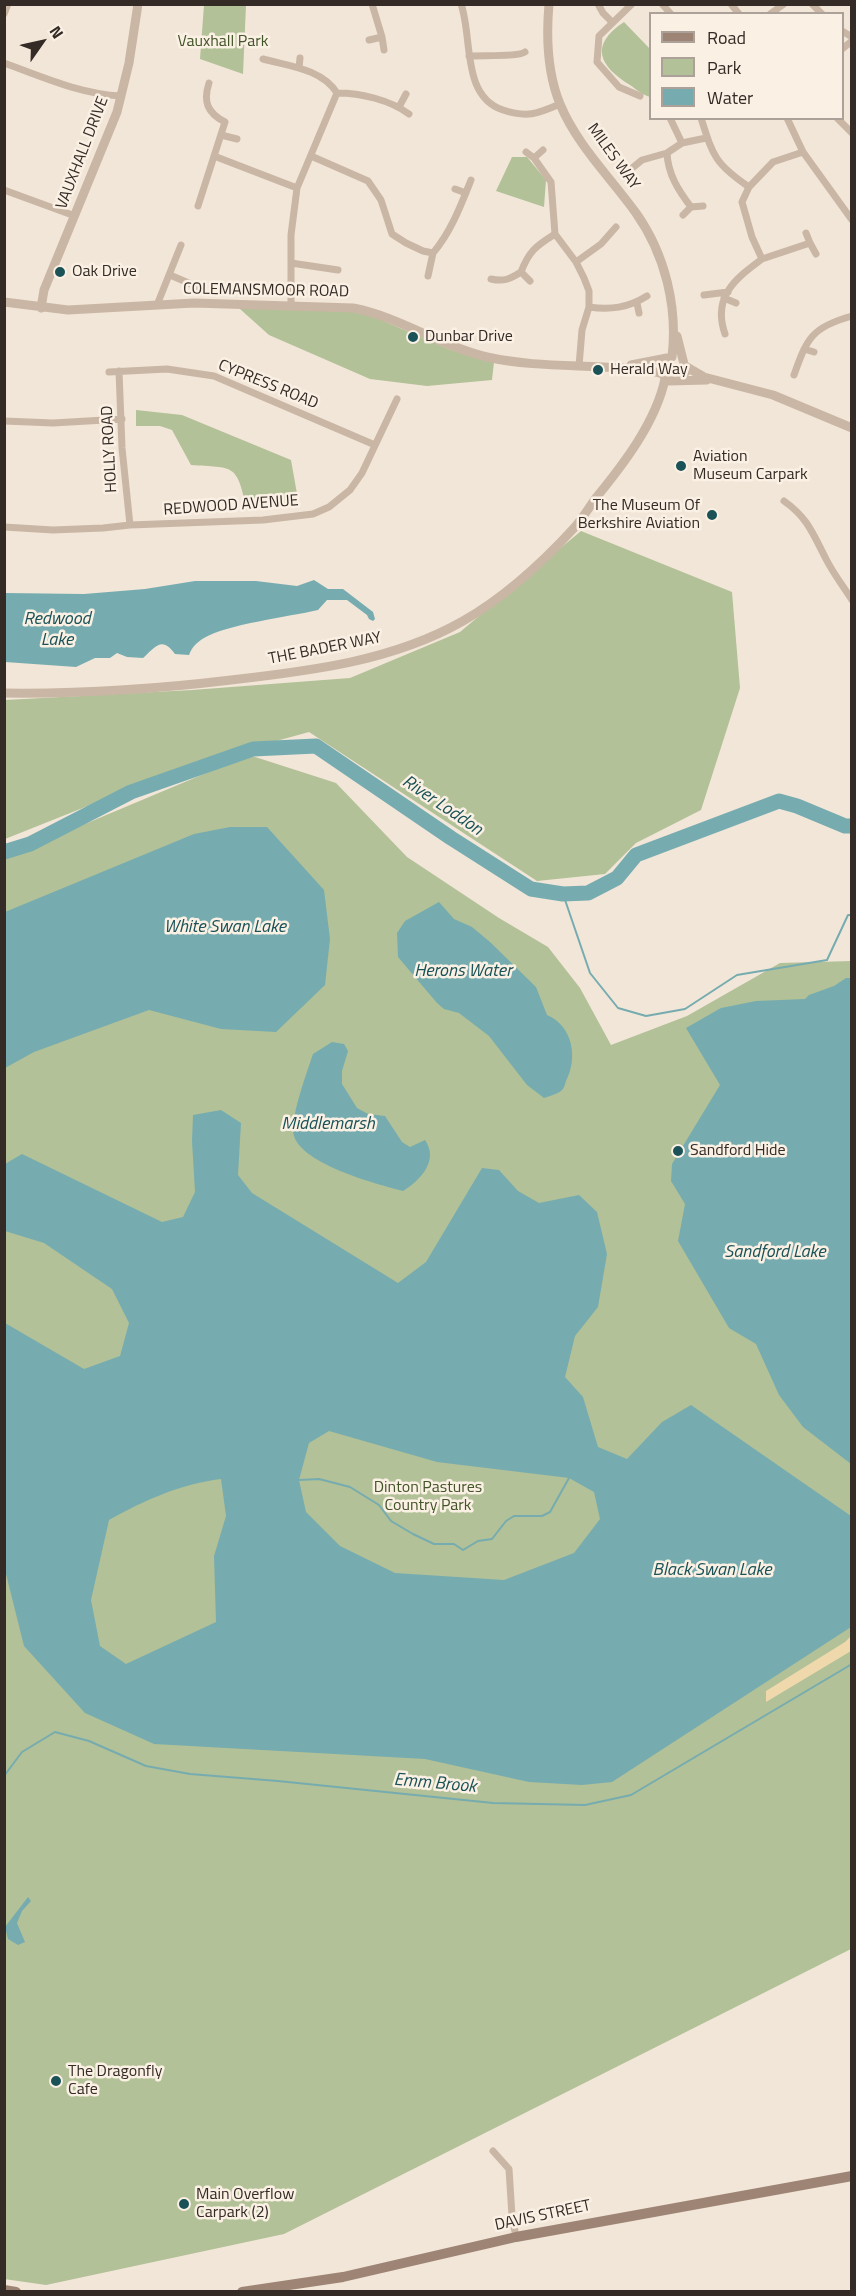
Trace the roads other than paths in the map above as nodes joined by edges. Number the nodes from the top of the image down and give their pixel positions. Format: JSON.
{"nodes":[{"id":1,"x":8,"y":4,"type":"edge"},
{"id":2,"x":138,"y":4,"type":"edge"},
{"id":3,"x":372,"y":4,"type":"edge"},
{"id":4,"x":461,"y":4,"type":"edge"},
{"id":5,"x":549,"y":4,"type":"edge"},
{"id":6,"x":598,"y":4,"type":"edge"},
{"id":7,"x":632,"y":4,"type":"edge"},
{"id":8,"x":4,"y":14,"type":"edge"},
{"id":9,"x":612,"y":22,"type":"junction"},
{"id":10,"x":382,"y":37,"type":"junction"},
{"id":11,"x":369,"y":40,"type":"dead end"},
{"id":12,"x":384,"y":50,"type":"dead end"},
{"id":13,"x":470,"y":56,"type":"junction"},
{"id":14,"x":521,"y":57,"type":"dead end"},
{"id":15,"x":300,"y":58,"type":"dead end"},
{"id":16,"x":263,"y":59,"type":"dead end"},
{"id":17,"x":4,"y":63,"type":"edge"},
{"id":18,"x":299,"y":68,"type":"junction"},
{"id":19,"x":210,"y":82,"type":"dead end"},
{"id":20,"x":619,"y":87,"type":"junction"},
{"id":21,"x":337,"y":93,"type":"junction"},
{"id":22,"x":614,"y":93,"type":"dead end"},
{"id":23,"x":406,"y":94,"type":"dead end"},
{"id":24,"x":121,"y":96,"type":"junction"},
{"id":25,"x":640,"y":96,"type":"dead end"},
{"id":26,"x":560,"y":104,"type":"junction"},
{"id":27,"x":399,"y":107,"type":"junction"},
{"id":28,"x":409,"y":114,"type":"dead end"},
{"id":29,"x":671,"y":120,"type":"edge"},
{"id":30,"x":702,"y":120,"type":"edge"},
{"id":31,"x":788,"y":120,"type":"edge"},
{"id":32,"x":839,"y":120,"type":"edge"},
{"id":33,"x":852,"y":133,"type":"edge"},
{"id":34,"x":221,"y":135,"type":"junction"},
{"id":35,"x":706,"y":138,"type":"junction"},
{"id":36,"x":237,"y":139,"type":"dead end"},
{"id":37,"x":682,"y":143,"type":"junction"},
{"id":38,"x":543,"y":150,"type":"dead end"},
{"id":39,"x":526,"y":152,"type":"dead end"},
{"id":40,"x":803,"y":152,"type":"junction"},
{"id":41,"x":667,"y":153,"type":"junction"},
{"id":42,"x":214,"y":156,"type":"junction"},
{"id":43,"x":311,"y":156,"type":"junction"},
{"id":44,"x":534,"y":159,"type":"junction"},
{"id":45,"x":631,"y":170,"type":"dead end"},
{"id":46,"x":471,"y":180,"type":"dead end"},
{"id":47,"x":749,"y":187,"type":"junction"},
{"id":48,"x":297,"y":188,"type":"junction"},
{"id":49,"x":454,"y":189,"type":"dead end"},
{"id":50,"x":4,"y":190,"type":"edge"},
{"id":51,"x":466,"y":193,"type":"junction"},
{"id":52,"x":198,"y":206,"type":"dead end"},
{"id":53,"x":704,"y":206,"type":"dead end"},
{"id":54,"x":691,"y":207,"type":"junction"},
{"id":55,"x":683,"y":215,"type":"dead end"},
{"id":56,"x":75,"y":216,"type":"junction"},
{"id":57,"x":851,"y":216,"type":"edge"},
{"id":58,"x":616,"y":227,"type":"dead end"},
{"id":59,"x":806,"y":233,"type":"dead end"},
{"id":60,"x":555,"y":234,"type":"junction"},
{"id":61,"x":810,"y":243,"type":"junction"},
{"id":62,"x":181,"y":244,"type":"dead end"},
{"id":63,"x":433,"y":253,"type":"junction"},
{"id":64,"x":816,"y":254,"type":"dead end"},
{"id":65,"x":762,"y":259,"type":"junction"},
{"id":66,"x":576,"y":262,"type":"junction"},
{"id":67,"x":291,"y":263,"type":"junction"},
{"id":68,"x":338,"y":270,"type":"dead end"},
{"id":69,"x":521,"y":272,"type":"junction"},
{"id":70,"x":170,"y":275,"type":"junction"},
{"id":71,"x":428,"y":276,"type":"dead end"},
{"id":72,"x":491,"y":279,"type":"dead end"},
{"id":73,"x":530,"y":281,"type":"dead end"},
{"id":74,"x":198,"y":287,"type":"dead end"},
{"id":75,"x":704,"y":295,"type":"dead end"},
{"id":76,"x":726,"y":295,"type":"junction"},
{"id":77,"x":647,"y":296,"type":"dead end"},
{"id":78,"x":4,"y":302,"type":"edge"},
{"id":79,"x":637,"y":303,"type":"junction"},
{"id":80,"x":736,"y":303,"type":"dead end"},
{"id":81,"x":158,"y":305,"type":"junction"},
{"id":82,"x":291,"y":306,"type":"junction"},
{"id":83,"x":589,"y":307,"type":"junction"},
{"id":84,"x":41,"y":308,"type":"junction"},
{"id":85,"x":639,"y":313,"type":"dead end"},
{"id":86,"x":852,"y":316,"type":"edge"},
{"id":87,"x":674,"y":322,"type":"junction"},
{"id":88,"x":725,"y":334,"type":"dead end"},
{"id":89,"x":804,"y":349,"type":"junction"},
{"id":90,"x":814,"y":352,"type":"dead end"},
{"id":91,"x":668,"y":358,"type":"junction"},
{"id":92,"x":684,"y":363,"type":"junction"},
{"id":93,"x":579,"y":366,"type":"junction"},
{"id":94,"x":626,"y":367,"type":"junction"},
{"id":95,"x":119,"y":371,"type":"junction"},
{"id":96,"x":109,"y":372,"type":"dead end"},
{"id":97,"x":794,"y":375,"type":"dead end"},
{"id":98,"x":663,"y":376,"type":"junction"},
{"id":99,"x":679,"y":380,"type":"junction"},
{"id":100,"x":713,"y":380,"type":"junction"},
{"id":101,"x":397,"y":399,"type":"dead end"},
{"id":102,"x":657,"y":409,"type":"junction"},
{"id":103,"x":122,"y":419,"type":"junction"},
{"id":104,"x":4,"y":421,"type":"edge"},
{"id":105,"x":852,"y":428,"type":"edge"},
{"id":106,"x":375,"y":445,"type":"junction"},
{"id":107,"x":784,"y":501,"type":"dead end"},
{"id":108,"x":129,"y":525,"type":"junction"},
{"id":109,"x":4,"y":527,"type":"edge"},
{"id":110,"x":852,"y":600,"type":"edge"},
{"id":111,"x":4,"y":693,"type":"edge"},
{"id":112,"x":493,"y":2151,"type":"dead end"},
{"id":113,"x":852,"y":2176,"type":"edge"},
{"id":114,"x":516,"y":2237,"type":"junction"},
{"id":115,"x":4,"y":2290,"type":"edge"},
{"id":116,"x":16,"y":2292,"type":"edge"},
{"id":117,"x":242,"y":2292,"type":"edge"}],
"edges":[{"from":1,"to":8,"type":"street"},
{"from":2,"to":24,"type":"street","name":"VAUXHALL DRIVE"},
{"from":3,"to":10,"type":"street"},
{"from":4,"to":13,"type":"street"},
{"from":5,"to":26,"type":"street","name":"MILES WAY"},
{"from":6,"to":9,"type":"street"},
{"from":7,"to":9,"type":"street"},
{"from":9,"to":20,"type":"street"},
{"from":10,"to":11,"type":"street"},
{"from":10,"to":12,"type":"street"},
{"from":13,"to":14,"type":"street"},
{"from":13,"to":26,"type":"street"},
{"from":15,"to":18,"type":"street"},
{"from":16,"to":18,"type":"street"},
{"from":17,"to":24,"type":"street"},
{"from":18,"to":21,"type":"street"},
{"from":19,"to":34,"type":"street"},
{"from":20,"to":22,"type":"street"},
{"from":20,"to":25,"type":"street"},
{"from":21,"to":27,"type":"street"},
{"from":21,"to":43,"type":"street"},
{"from":23,"to":27,"type":"street"},
{"from":24,"to":56,"type":"street","name":"VAUXHALL DRIVE"},
{"from":26,"to":87,"type":"street","name":"MILES WAY"},
{"from":27,"to":28,"type":"street"},
{"from":29,"to":37,"type":"street"},
{"from":30,"to":35,"type":"street"},
{"from":31,"to":40,"type":"street"},
{"from":32,"to":33,"type":"street"},
{"from":34,"to":36,"type":"street"},
{"from":34,"to":42,"type":"street"},
{"from":35,"to":37,"type":"street"},
{"from":35,"to":47,"type":"street"},
{"from":37,"to":41,"type":"street"},
{"from":38,"to":44,"type":"street"},
{"from":39,"to":44,"type":"street"},
{"from":40,"to":47,"type":"street"},
{"from":40,"to":57,"type":"street"},
{"from":41,"to":45,"type":"street"},
{"from":41,"to":54,"type":"street"},
{"from":42,"to":48,"type":"street"},
{"from":42,"to":52,"type":"street"},
{"from":43,"to":48,"type":"street"},
{"from":43,"to":63,"type":"street"},
{"from":44,"to":60,"type":"street"},
{"from":46,"to":51,"type":"street"},
{"from":47,"to":65,"type":"street"},
{"from":48,"to":67,"type":"street"},
{"from":49,"to":51,"type":"street"},
{"from":50,"to":56,"type":"street"},
{"from":51,"to":63,"type":"street"},
{"from":53,"to":54,"type":"street"},
{"from":54,"to":55,"type":"street"},
{"from":56,"to":84,"type":"street","name":"VAUXHALL DRIVE"},
{"from":58,"to":66,"type":"street"},
{"from":59,"to":61,"type":"street"},
{"from":60,"to":66,"type":"street"},
{"from":60,"to":69,"type":"street"},
{"from":61,"to":64,"type":"street"},
{"from":61,"to":65,"type":"street"},
{"from":62,"to":70,"type":"street"},
{"from":63,"to":71,"type":"street"},
{"from":65,"to":76,"type":"street"},
{"from":66,"to":83,"type":"street"},
{"from":67,"to":68,"type":"street"},
{"from":67,"to":82,"type":"street"},
{"from":69,"to":72,"type":"street"},
{"from":69,"to":73,"type":"street"},
{"from":70,"to":74,"type":"street"},
{"from":70,"to":81,"type":"street"},
{"from":75,"to":76,"type":"street"},
{"from":76,"to":80,"type":"street"},
{"from":76,"to":88,"type":"street"},
{"from":77,"to":79,"type":"street"},
{"from":78,"to":84,"type":"street","name":"COLEMANSMOOR ROAD"},
{"from":79,"to":83,"type":"street"},
{"from":79,"to":85,"type":"street"},
{"from":81,"to":82,"type":"street","name":"COLEMANSMOOR ROAD"},
{"from":81,"to":84,"type":"street","name":"COLEMANSMOOR ROAD"},
{"from":82,"to":93,"type":"street","name":"COLEMANSMOOR ROAD"},
{"from":83,"to":93,"type":"street"},
{"from":86,"to":89,"type":"street"},
{"from":87,"to":91,"type":"street","name":"MILES WAY"},
{"from":87,"to":92,"type":"street","name":"MILES WAY"},
{"from":89,"to":90,"type":"street"},
{"from":89,"to":97,"type":"street"},
{"from":91,"to":92,"type":"street"},
{"from":91,"to":94,"type":"street","name":"COLEMANSMOOR ROAD"},
{"from":91,"to":98,"type":"street","name":"MILES WAY"},
{"from":92,"to":99,"type":"street","name":"THE BADER WAY"},
{"from":92,"to":100,"type":"street"},
{"from":93,"to":94,"type":"street","name":"COLEMANSMOOR ROAD"},
{"from":94,"to":98,"type":"street","name":"COLEMANSMOOR ROAD"},
{"from":95,"to":96,"type":"street","name":"CYPRESS ROAD"},
{"from":95,"to":103,"type":"street","name":"HOLLY ROAD"},
{"from":95,"to":106,"type":"street","name":"CYPRESS ROAD"},
{"from":98,"to":99,"type":"street","name":"COLEMANSMOOR ROAD"},
{"from":98,"to":102,"type":"street","name":"THE BADER WAY"},
{"from":99,"to":100,"type":"street","name":"COLEMANSMOOR ROAD"},
{"from":99,"to":102,"type":"street","name":"THE BADER WAY"},
{"from":100,"to":105,"type":"street"},
{"from":101,"to":106,"type":"street","name":"REDWOOD AVENUE"},
{"from":102,"to":111,"type":"street","name":"THE BADER WAY"},
{"from":103,"to":104,"type":"street"},
{"from":103,"to":108,"type":"street","name":"HOLLY ROAD"},
{"from":106,"to":108,"type":"street","name":"REDWOOD AVENUE"},
{"from":107,"to":110,"type":"street"},
{"from":108,"to":109,"type":"street","name":"REDWOOD AVENUE"},
{"from":112,"to":114,"type":"street"},
{"from":113,"to":114,"type":"main road","name":"DAVIS STREET"},
{"from":114,"to":117,"type":"main road","name":"DAVIS STREET"},
{"from":115,"to":116,"type":"main road"}]}
